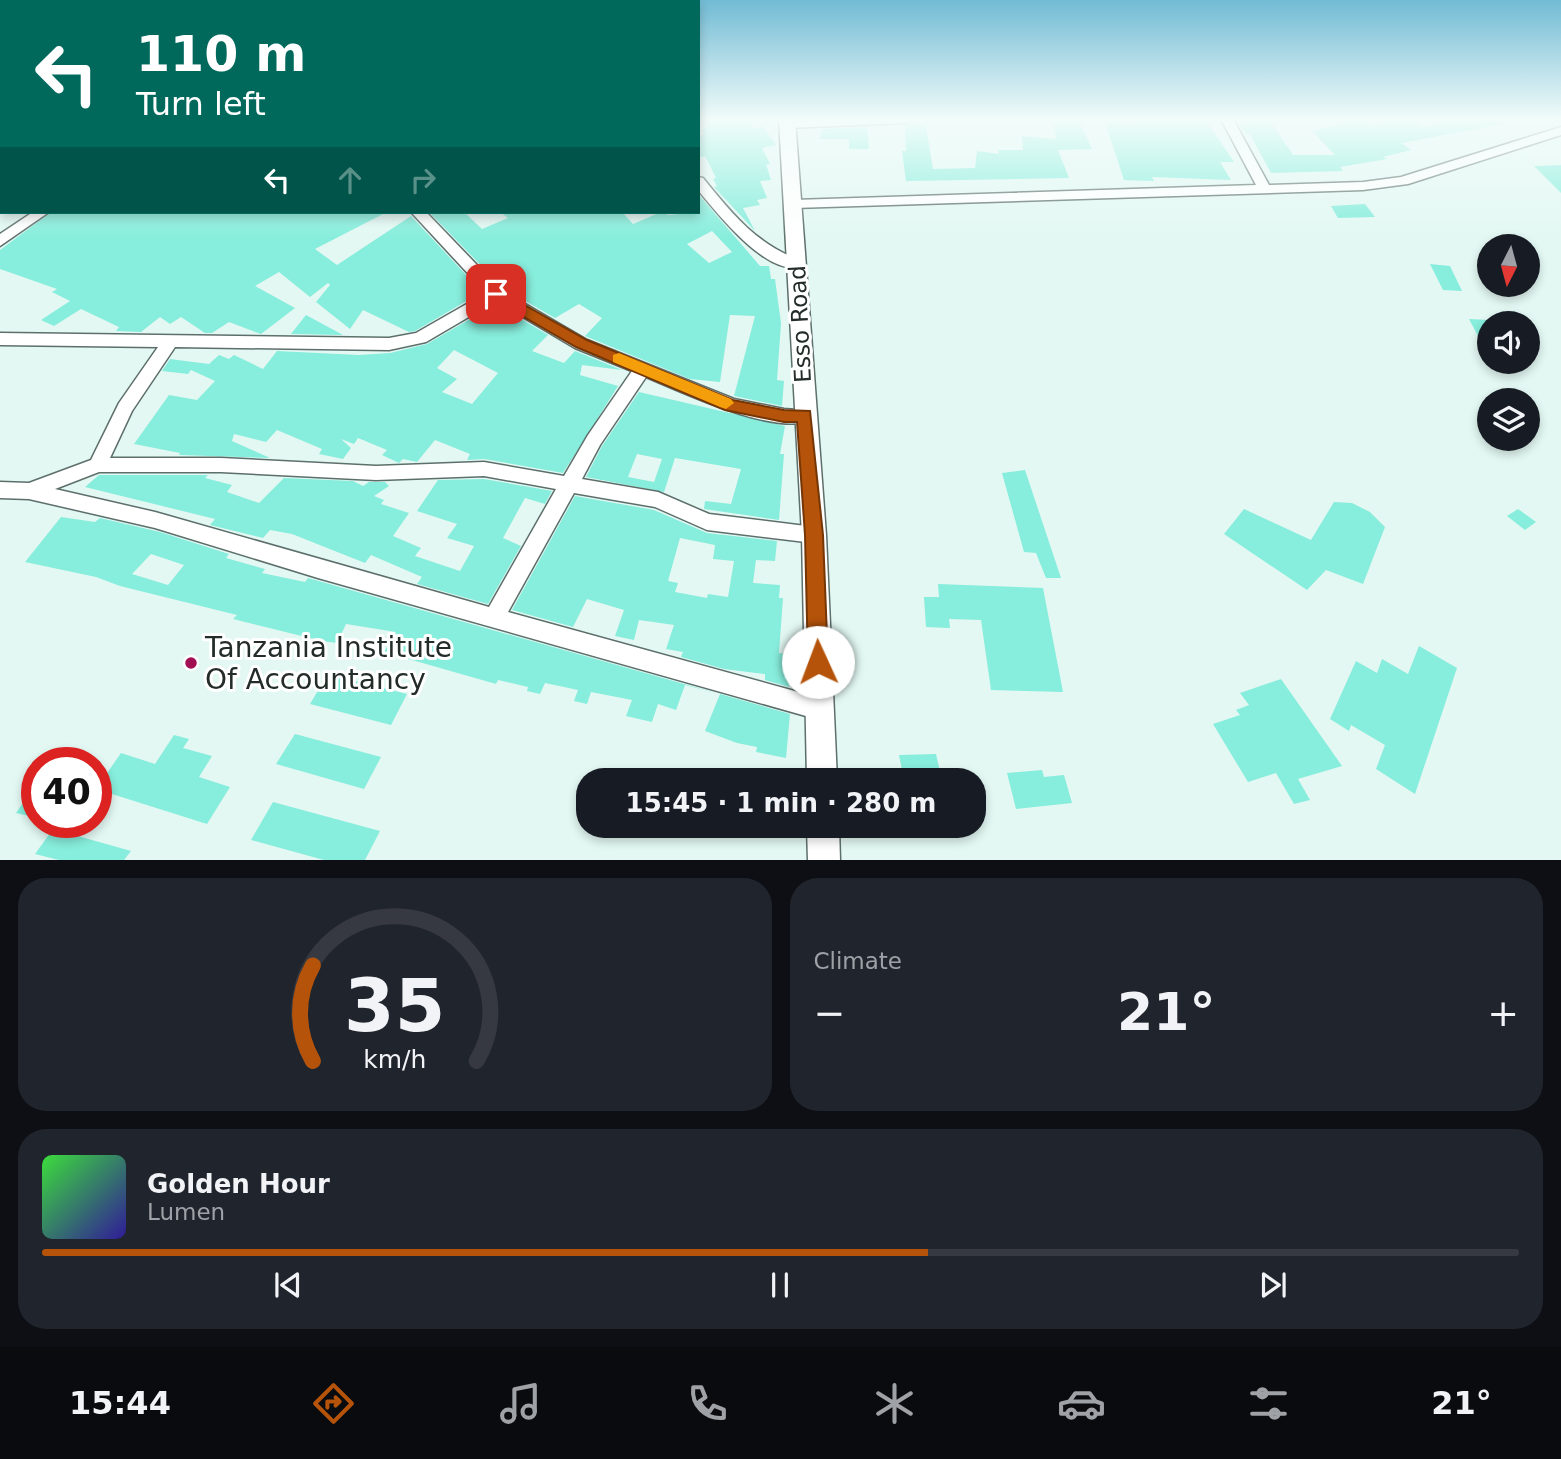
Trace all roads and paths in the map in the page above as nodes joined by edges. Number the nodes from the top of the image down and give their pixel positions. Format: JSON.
{"nodes":[{"id":1,"x":790,"y":159,"type":"edge"},
{"id":2,"x":1248,"y":159,"type":"edge"},
{"id":3,"x":1472,"y":159,"type":"edge"},
{"id":4,"x":700,"y":183,"type":"edge"},
{"id":5,"x":1265,"y":190,"type":"junction"},
{"id":6,"x":794,"y":204,"type":"junction"},
{"id":7,"x":39,"y":214,"type":"edge"},
{"id":8,"x":420,"y":214,"type":"edge"},
{"id":9,"x":0,"y":242,"type":"edge"},
{"id":10,"x":797,"y":264,"type":"junction"},
{"id":11,"x":496,"y":294,"type":"junction"},
{"id":12,"x":0,"y":339,"type":"edge"},
{"id":13,"x":170,"y":342,"type":"junction"},
{"id":14,"x":643,"y":368,"type":"junction"},
{"id":15,"x":804,"y":416,"type":"junction"},
{"id":16,"x":98,"y":464,"type":"junction"},
{"id":17,"x":568,"y":485,"type":"junction"},
{"id":18,"x":0,"y":490,"type":"edge"},
{"id":19,"x":29,"y":491,"type":"junction"},
{"id":20,"x":814,"y":535,"type":"junction"},
{"id":21,"x":494,"y":617,"type":"junction"},
{"id":22,"x":820,"y":709,"type":"junction"},
{"id":23,"x":822,"y":768,"type":"edge"},
{"id":24,"x":823,"y":838,"type":"edge"},
{"id":25,"x":824,"y":860,"type":"edge"}],
"edges":[{"from":1,"to":6,"type":"street","name":"Esso Road"},
{"from":2,"to":5,"type":"street"},
{"from":3,"to":5,"type":"street"},
{"from":4,"to":10,"type":"street"},
{"from":5,"to":6,"type":"street"},
{"from":6,"to":10,"type":"street","name":"Esso Road"},
{"from":7,"to":9,"type":"street"},
{"from":8,"to":11,"type":"street"},
{"from":10,"to":15,"type":"street","name":"Esso Road"},
{"from":11,"to":13,"type":"street"},
{"from":11,"to":14,"type":"street"},
{"from":12,"to":13,"type":"street"},
{"from":13,"to":16,"type":"street"},
{"from":14,"to":15,"type":"street"},
{"from":14,"to":17,"type":"street"},
{"from":15,"to":20,"type":"street","name":"Esso Road"},
{"from":16,"to":17,"type":"street"},
{"from":16,"to":19,"type":"street"},
{"from":17,"to":20,"type":"street"},
{"from":17,"to":21,"type":"street"},
{"from":18,"to":19,"type":"street"},
{"from":19,"to":21,"type":"street"},
{"from":20,"to":22,"type":"street","name":"Esso Road"},
{"from":21,"to":22,"type":"street"},
{"from":22,"to":23,"type":"street","name":"Esso Road"},
{"from":24,"to":25,"type":"street"}]}
